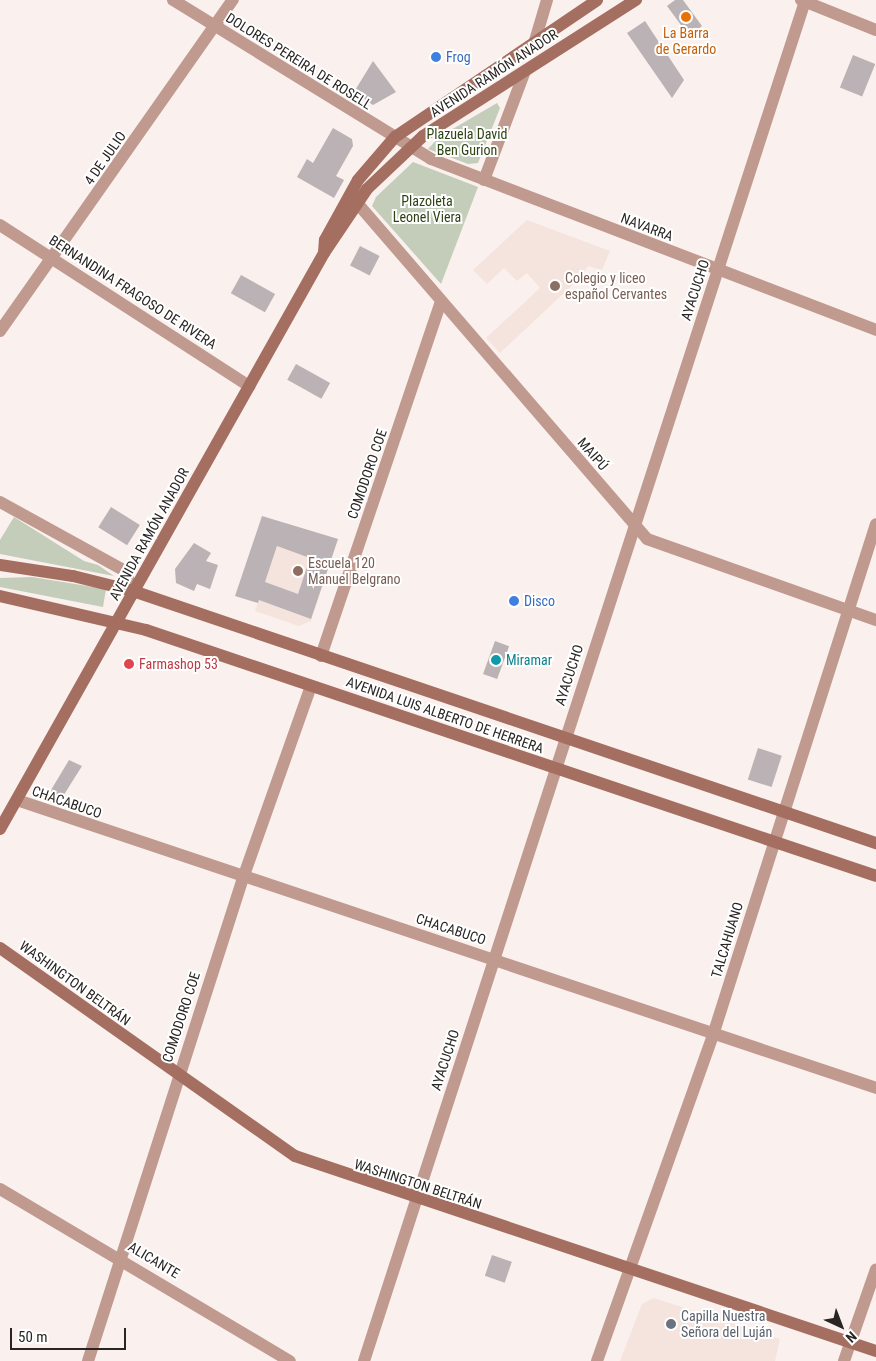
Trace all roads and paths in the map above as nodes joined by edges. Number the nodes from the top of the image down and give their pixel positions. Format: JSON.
{"nodes":[{"id":1,"x":173,"y":0,"type":"edge"},
{"id":2,"x":233,"y":0,"type":"edge"},
{"id":3,"x":547,"y":0,"type":"edge"},
{"id":4,"x":598,"y":0,"type":"edge"},
{"id":5,"x":636,"y":0,"type":"edge"},
{"id":6,"x":803,"y":0,"type":"edge"},
{"id":7,"x":214,"y":26,"type":"junction"},
{"id":8,"x":876,"y":30,"type":"edge"},
{"id":9,"x":534,"y":44,"type":"junction"},
{"id":10,"x":525,"y":71,"type":"junction"},
{"id":11,"x":395,"y":137,"type":"junction"},
{"id":12,"x":410,"y":147,"type":"junction"},
{"id":13,"x":484,"y":180,"type":"junction"},
{"id":14,"x":358,"y":204,"type":"junction"},
{"id":15,"x":0,"y":225,"type":"edge"},
{"id":16,"x":324,"y":253,"type":"junction"},
{"id":17,"x":54,"y":258,"type":"junction"},
{"id":18,"x":718,"y":269,"type":"junction"},
{"id":19,"x":441,"y":302,"type":"junction"},
{"id":20,"x":876,"y":330,"type":"edge"},
{"id":21,"x":0,"y":331,"type":"edge"},
{"id":22,"x":249,"y":386,"type":"junction"},
{"id":23,"x":0,"y":502,"type":"edge"},
{"id":24,"x":634,"y":524,"type":"junction"},
{"id":25,"x":876,"y":524,"type":"edge"},
{"id":26,"x":0,"y":565,"type":"edge"},
{"id":27,"x":133,"y":591,"type":"junction"},
{"id":28,"x":0,"y":596,"type":"edge"},
{"id":29,"x":849,"y":610,"type":"junction"},
{"id":30,"x":876,"y":620,"type":"edge"},
{"id":31,"x":117,"y":621,"type":"junction"},
{"id":32,"x":321,"y":656,"type":"junction"},
{"id":33,"x":311,"y":686,"type":"junction"},
{"id":34,"x":564,"y":738,"type":"junction"},
{"id":35,"x":554,"y":768,"type":"junction"},
{"id":36,"x":17,"y":800,"type":"junction"},
{"id":37,"x":784,"y":812,"type":"junction"},
{"id":38,"x":0,"y":827,"type":"edge"},
{"id":39,"x":876,"y":843,"type":"edge"},
{"id":40,"x":773,"y":844,"type":"junction"},
{"id":41,"x":876,"y":876,"type":"edge"},
{"id":42,"x":242,"y":878,"type":"junction"},
{"id":43,"x":0,"y":948,"type":"edge"},
{"id":44,"x":494,"y":958,"type":"junction"},
{"id":45,"x":713,"y":1035,"type":"junction"},
{"id":46,"x":177,"y":1075,"type":"junction"},
{"id":47,"x":876,"y":1088,"type":"edge"},
{"id":48,"x":0,"y":1189,"type":"edge"},
{"id":49,"x":415,"y":1198,"type":"junction"},
{"id":50,"x":122,"y":1258,"type":"junction"},
{"id":51,"x":876,"y":1269,"type":"edge"},
{"id":52,"x":630,"y":1272,"type":"junction"},
{"id":53,"x":851,"y":1342,"type":"junction"},
{"id":54,"x":876,"y":1351,"type":"edge"},
{"id":55,"x":88,"y":1361,"type":"edge"},
{"id":56,"x":290,"y":1361,"type":"edge"},
{"id":57,"x":364,"y":1361,"type":"edge"},
{"id":58,"x":597,"y":1361,"type":"edge"},
{"id":59,"x":844,"y":1361,"type":"edge"}],
"edges":[{"from":1,"to":7,"type":"street","name":"DOLORES PEREIRA DE ROSELL"},
{"from":2,"to":7,"type":"street","name":"4 DE JULIO"},
{"from":3,"to":9,"type":"street"},
{"from":4,"to":9,"type":"street","name":"AVENIDA RAMÓN ANADOR"},
{"from":5,"to":10,"type":"street","name":"AVENIDA RAMÓN ANADOR"},
{"from":6,"to":8,"type":"street"},
{"from":6,"to":18,"type":"street","name":"AYACUCHO"},
{"from":7,"to":11,"type":"street","name":"DOLORES PEREIRA DE ROSELL"},
{"from":7,"to":17,"type":"street","name":"4 DE JULIO"},
{"from":9,"to":11,"type":"street","name":"AVENIDA RAMÓN ANADOR"},
{"from":10,"to":12,"type":"street","name":"AVENIDA RAMÓN ANADOR"},
{"from":10,"to":13,"type":"street"},
{"from":11,"to":12,"type":"street","name":"DOLORES PEREIRA DE ROSELL"},
{"from":11,"to":16,"type":"street","name":"AVENIDA RAMÓN ANADOR"},
{"from":12,"to":13,"type":"street","name":"NAVARRA"},
{"from":12,"to":14,"type":"street","name":"AVENIDA RAMÓN ANADOR"},
{"from":13,"to":18,"type":"street","name":"NAVARRA"},
{"from":14,"to":16,"type":"street","name":"AVENIDA RAMÓN ANADOR"},
{"from":14,"to":19,"type":"street","name":"MAIPÚ"},
{"from":15,"to":17,"type":"street","name":"BERNANDINA FRAGOSO DE RIVERA"},
{"from":16,"to":22,"type":"street","name":"AVENIDA RAMÓN ANADOR"},
{"from":17,"to":21,"type":"street","name":"4 DE JULIO"},
{"from":17,"to":22,"type":"street","name":"BERNANDINA FRAGOSO DE RIVERA"},
{"from":18,"to":20,"type":"street","name":"NAVARRA"},
{"from":18,"to":24,"type":"street","name":"AYACUCHO"},
{"from":19,"to":24,"type":"street","name":"MAIPÚ"},
{"from":19,"to":32,"type":"street","name":"COMODORO COE"},
{"from":22,"to":27,"type":"street","name":"AVENIDA RAMÓN ANADOR"},
{"from":23,"to":27,"type":"street"},
{"from":24,"to":29,"type":"street","name":"MAIPÚ"},
{"from":24,"to":34,"type":"street","name":"AYACUCHO"},
{"from":25,"to":29,"type":"street","name":"TALCAHUANO"},
{"from":26,"to":27,"type":"street","name":"AVENIDA LUIS ALBERTO DE HERRERA"},
{"from":27,"to":31,"type":"street","name":"AVENIDA RAMÓN ANADOR"},
{"from":27,"to":32,"type":"street","name":"AVENIDA LUIS ALBERTO DE HERRERA"},
{"from":28,"to":31,"type":"street","name":"AVENIDA LUIS ALBERTO DE HERRERA"},
{"from":29,"to":30,"type":"street","name":"MAIPÚ"},
{"from":29,"to":37,"type":"street","name":"TALCAHUANO"},
{"from":31,"to":33,"type":"street","name":"AVENIDA LUIS ALBERTO DE HERRERA"},
{"from":31,"to":36,"type":"street","name":"AVENIDA RAMÓN ANADOR"},
{"from":32,"to":34,"type":"street","name":"AVENIDA LUIS ALBERTO DE HERRERA"},
{"from":33,"to":35,"type":"street","name":"AVENIDA LUIS ALBERTO DE HERRERA"},
{"from":33,"to":42,"type":"street","name":"COMODORO COE"},
{"from":34,"to":35,"type":"street","name":"AYACUCHO"},
{"from":34,"to":37,"type":"street","name":"AVENIDA LUIS ALBERTO DE HERRERA"},
{"from":35,"to":40,"type":"street","name":"AVENIDA LUIS ALBERTO DE HERRERA"},
{"from":35,"to":44,"type":"street","name":"AYACUCHO"},
{"from":36,"to":38,"type":"street","name":"AVENIDA RAMÓN ANADOR"},
{"from":36,"to":42,"type":"street","name":"CHACABUCO"},
{"from":37,"to":39,"type":"street","name":"AVENIDA LUIS ALBERTO DE HERRERA"},
{"from":37,"to":40,"type":"street","name":"TALCAHUANO"},
{"from":40,"to":41,"type":"street","name":"AVENIDA LUIS ALBERTO DE HERRERA"},
{"from":40,"to":45,"type":"street","name":"TALCAHUANO"},
{"from":42,"to":44,"type":"street","name":"CHACABUCO"},
{"from":42,"to":46,"type":"street","name":"COMODORO COE"},
{"from":43,"to":46,"type":"street","name":"WASHINGTON BELTRÁN"},
{"from":44,"to":45,"type":"street","name":"CHACABUCO"},
{"from":44,"to":49,"type":"street","name":"AYACUCHO"},
{"from":45,"to":47,"type":"street","name":"CHACABUCO"},
{"from":45,"to":52,"type":"street","name":"TALCAHUANO"},
{"from":46,"to":49,"type":"street","name":"WASHINGTON BELTRÁN"},
{"from":46,"to":50,"type":"street","name":"COMODORO COE"},
{"from":48,"to":50,"type":"street","name":"ALICANTE"},
{"from":49,"to":52,"type":"street","name":"WASHINGTON BELTRÁN"},
{"from":49,"to":57,"type":"street","name":"AYACUCHO"},
{"from":50,"to":55,"type":"street","name":"COMODORO COE"},
{"from":50,"to":56,"type":"street","name":"ALICANTE"},
{"from":51,"to":53,"type":"street"},
{"from":52,"to":53,"type":"street","name":"WASHINGTON BELTRÁN"},
{"from":52,"to":58,"type":"street","name":"TALCAHUANO"},
{"from":53,"to":54,"type":"street","name":"WASHINGTON BELTRÁN"},
{"from":53,"to":59,"type":"street"}]}
